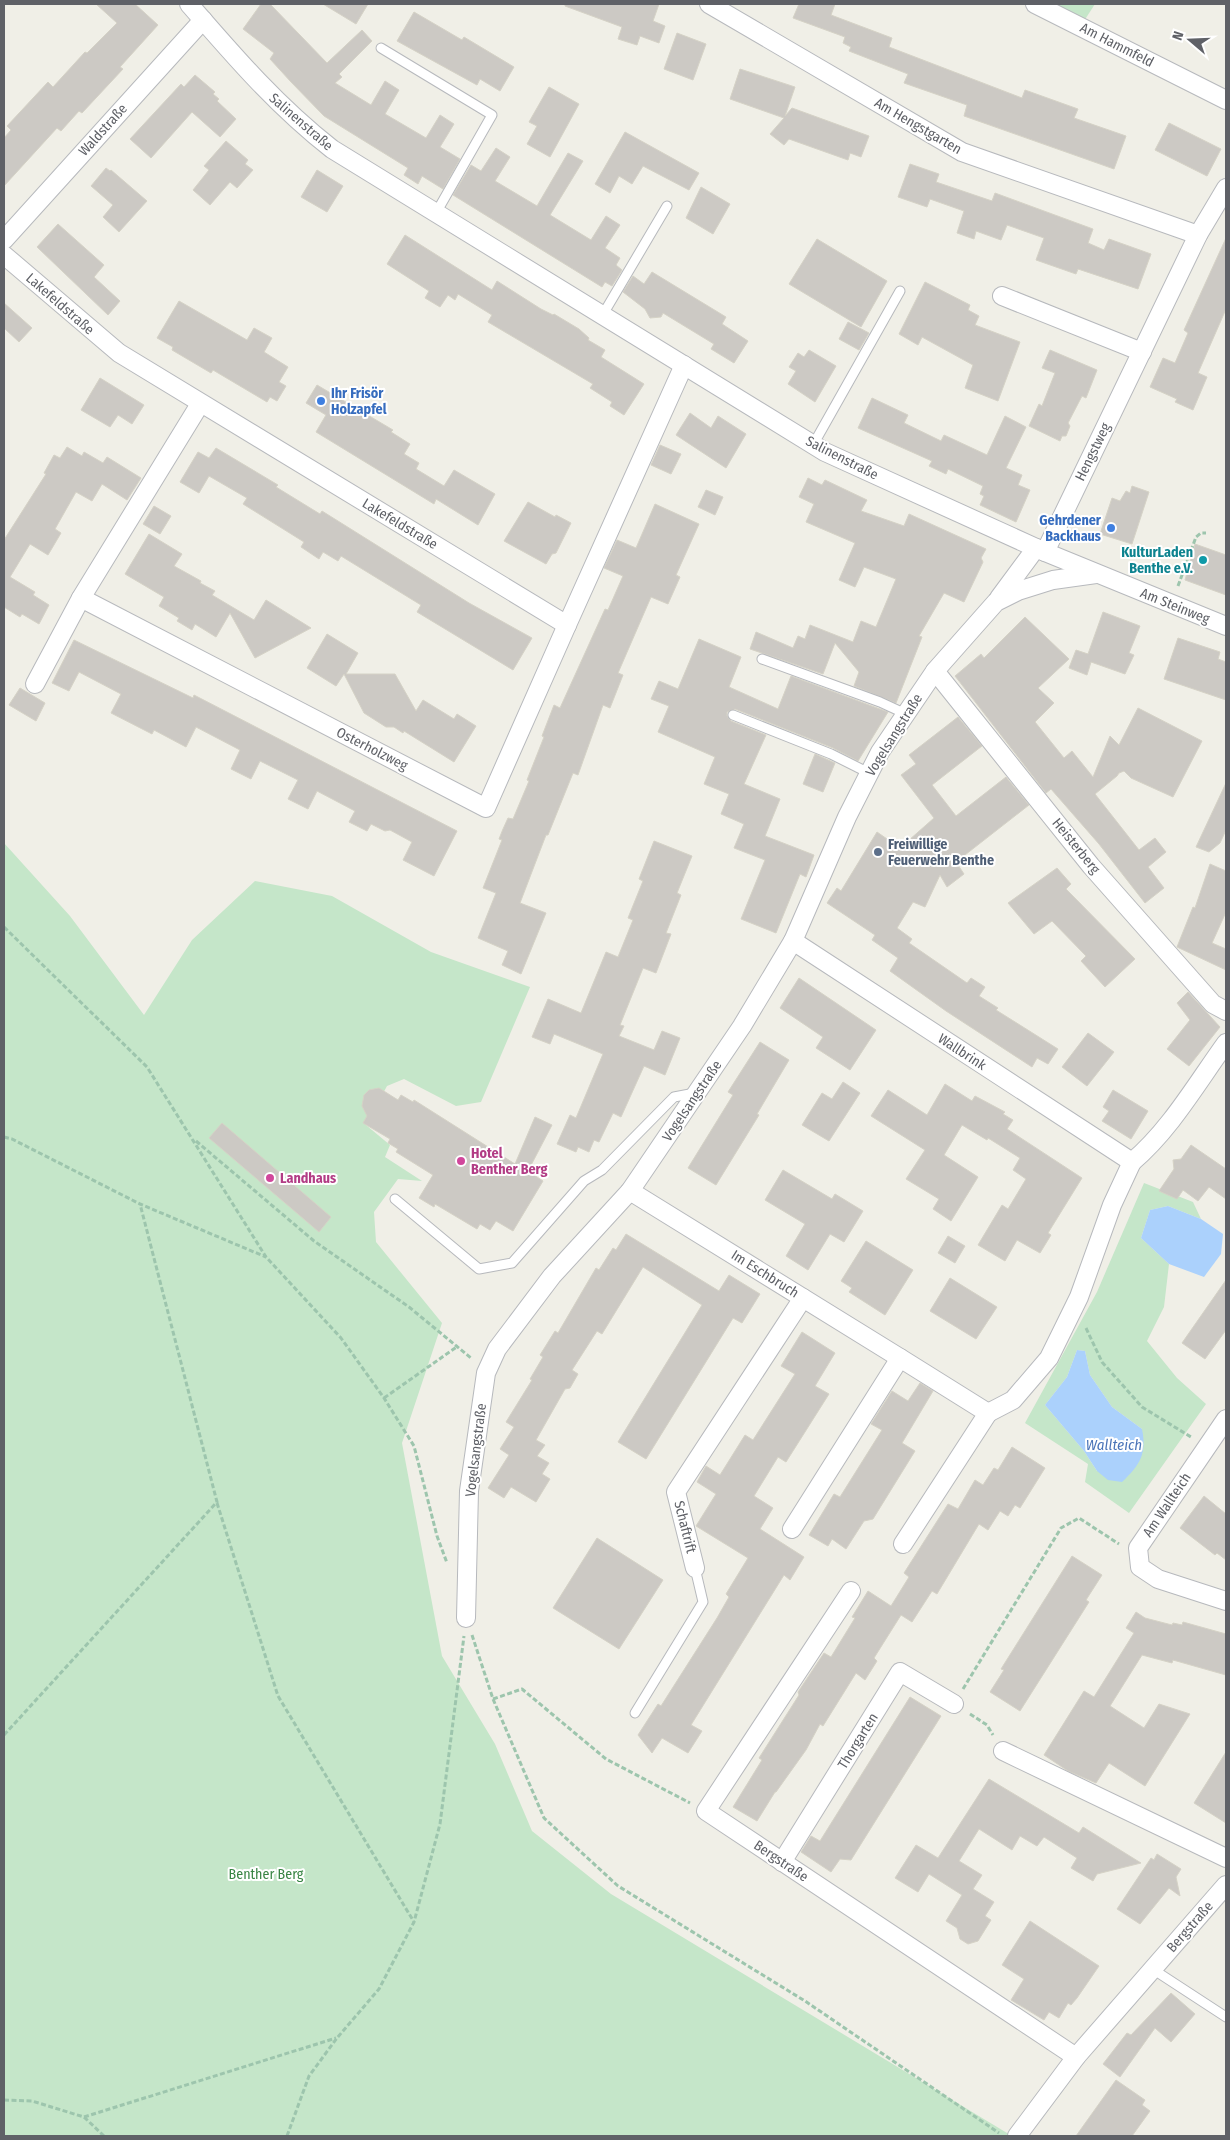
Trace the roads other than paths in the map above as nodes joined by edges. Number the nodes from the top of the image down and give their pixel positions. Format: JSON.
{"nodes":[{"id":1,"x":189,"y":4,"type":"edge"},
{"id":2,"x":709,"y":4,"type":"edge"},
{"id":3,"x":1035,"y":4,"type":"edge"},
{"id":4,"x":203,"y":20,"type":"junction"},
{"id":5,"x":381,"y":48,"type":"dead end"},
{"id":6,"x":1226,"y":100,"type":"edge"},
{"id":7,"x":1226,"y":188,"type":"edge"},
{"id":8,"x":667,"y":206,"type":"dead end"},
{"id":9,"x":436,"y":213,"type":"junction"},
{"id":10,"x":1198,"y":235,"type":"junction"},
{"id":11,"x":4,"y":240,"type":"edge"},
{"id":12,"x":4,"y":255,"type":"edge"},
{"id":13,"x":900,"y":291,"type":"dead end"},
{"id":14,"x":1002,"y":296,"type":"dead end"},
{"id":15,"x":602,"y":316,"type":"junction"},
{"id":16,"x":1142,"y":352,"type":"junction"},
{"id":17,"x":684,"y":365,"type":"junction"},
{"id":18,"x":200,"y":404,"type":"junction"},
{"id":19,"x":813,"y":445,"type":"junction"},
{"id":20,"x":1040,"y":550,"type":"junction"},
{"id":21,"x":1096,"y":574,"type":"junction"},
{"id":22,"x":81,"y":598,"type":"junction"},
{"id":23,"x":996,"y":602,"type":"junction"},
{"id":24,"x":567,"y":625,"type":"junction"},
{"id":25,"x":1226,"y":626,"type":"edge"},
{"id":26,"x":762,"y":659,"type":"dead end"},
{"id":27,"x":936,"y":671,"type":"junction"},
{"id":28,"x":35,"y":684,"type":"dead end"},
{"id":29,"x":733,"y":714,"type":"dead end"},
{"id":30,"x":906,"y":714,"type":"junction"},
{"id":31,"x":869,"y":773,"type":"junction"},
{"id":32,"x":793,"y":942,"type":"junction"},
{"id":33,"x":1226,"y":1011,"type":"edge"},
{"id":34,"x":1226,"y":1043,"type":"edge"},
{"id":35,"x":699,"y":1092,"type":"junction"},
{"id":36,"x":1132,"y":1162,"type":"junction"},
{"id":37,"x":630,"y":1191,"type":"junction"},
{"id":38,"x":395,"y":1199,"type":"dead end"},
{"id":39,"x":803,"y":1298,"type":"junction"},
{"id":40,"x":900,"y":1358,"type":"junction"},
{"id":41,"x":988,"y":1412,"type":"junction"},
{"id":42,"x":1226,"y":1419,"type":"edge"},
{"id":43,"x":792,"y":1529,"type":"dead end"},
{"id":44,"x":903,"y":1544,"type":"dead end"},
{"id":45,"x":695,"y":1568,"type":"joint"},
{"id":46,"x":851,"y":1591,"type":"dead end"},
{"id":47,"x":1226,"y":1601,"type":"edge"},
{"id":48,"x":466,"y":1618,"type":"road end"},
{"id":49,"x":954,"y":1704,"type":"road end"},
{"id":50,"x":635,"y":1713,"type":"dead end"},
{"id":51,"x":1002,"y":1751,"type":"road end"},
{"id":52,"x":1226,"y":1858,"type":"edge"},
{"id":53,"x":782,"y":1862,"type":"junction"},
{"id":54,"x":1226,"y":1885,"type":"edge"},
{"id":55,"x":1154,"y":1970,"type":"junction"},
{"id":56,"x":1226,"y":2017,"type":"edge"},
{"id":57,"x":1076,"y":2057,"type":"junction"},
{"id":58,"x":1018,"y":2136,"type":"edge"}],
"edges":[{"from":1,"to":4,"type":"street","name":"Salinenstraße"},
{"from":2,"to":10,"type":"street","name":"Am Hengstgarten"},
{"from":3,"to":6,"type":"street","name":"Am Hammfeld"},
{"from":4,"to":9,"type":"street","name":"Salinenstraße"},
{"from":4,"to":11,"type":"street","name":"Waldstraße"},
{"from":5,"to":9,"type":"lane"},
{"from":7,"to":10,"type":"street","name":"Hengstweg"},
{"from":8,"to":15,"type":"lane"},
{"from":9,"to":15,"type":"street","name":"Salinenstraße"},
{"from":10,"to":16,"type":"street","name":"Hengstweg"},
{"from":12,"to":18,"type":"street","name":"Lakefeldstraße"},
{"from":13,"to":19,"type":"lane"},
{"from":14,"to":16,"type":"street"},
{"from":15,"to":17,"type":"street","name":"Salinenstraße"},
{"from":16,"to":20,"type":"street","name":"Hengstweg"},
{"from":17,"to":19,"type":"street","name":"Salinenstraße"},
{"from":17,"to":24,"type":"street"},
{"from":18,"to":22,"type":"street"},
{"from":18,"to":24,"type":"street","name":"Lakefeldstraße"},
{"from":19,"to":20,"type":"street","name":"Salinenstraße"},
{"from":20,"to":21,"type":"street","name":"Salinenstraße"},
{"from":20,"to":23,"type":"street","name":"Vogelsangstraße"},
{"from":21,"to":23,"type":"street","name":"Vogelsangstraße"},
{"from":21,"to":25,"type":"street","name":"Am Steinweg"},
{"from":22,"to":24,"type":"street","name":"Osterholzweg"},
{"from":22,"to":28,"type":"street"},
{"from":23,"to":27,"type":"street","name":"Vogelsangstraße"},
{"from":26,"to":30,"type":"lane"},
{"from":27,"to":30,"type":"street","name":"Vogelsangstraße"},
{"from":27,"to":33,"type":"street","name":"Heisterberg"},
{"from":29,"to":31,"type":"lane"},
{"from":30,"to":31,"type":"street","name":"Vogelsangstraße"},
{"from":31,"to":32,"type":"street","name":"Vogelsangstraße"},
{"from":32,"to":35,"type":"street","name":"Vogelsangstraße"},
{"from":32,"to":36,"type":"street","name":"Wallbrink"},
{"from":34,"to":36,"type":"street"},
{"from":35,"to":37,"type":"street","name":"Vogelsangstraße"},
{"from":35,"to":38,"type":"lane"},
{"from":36,"to":41,"type":"street"},
{"from":37,"to":39,"type":"street","name":"Im Eschbruch"},
{"from":37,"to":48,"type":"street","name":"Vogelsangstraße"},
{"from":39,"to":40,"type":"street","name":"Im Eschbruch"},
{"from":39,"to":45,"type":"street","name":"Schaftrift"},
{"from":40,"to":41,"type":"street","name":"Im Eschbruch"},
{"from":40,"to":43,"type":"street"},
{"from":41,"to":44,"type":"street"},
{"from":42,"to":47,"type":"street","name":"Am Wallteich"},
{"from":45,"to":50,"type":"lane","name":"Schaftrift"},
{"from":46,"to":53,"type":"street","name":"Bergstraße"},
{"from":49,"to":53,"type":"street","name":"Thorgarten"},
{"from":51,"to":52,"type":"street"},
{"from":53,"to":57,"type":"street","name":"Bergstraße"},
{"from":54,"to":55,"type":"street","name":"Bergstraße"},
{"from":55,"to":56,"type":"lane"},
{"from":55,"to":57,"type":"street","name":"Bergstraße"},
{"from":57,"to":58,"type":"street","name":"Bergstraße"}]}
